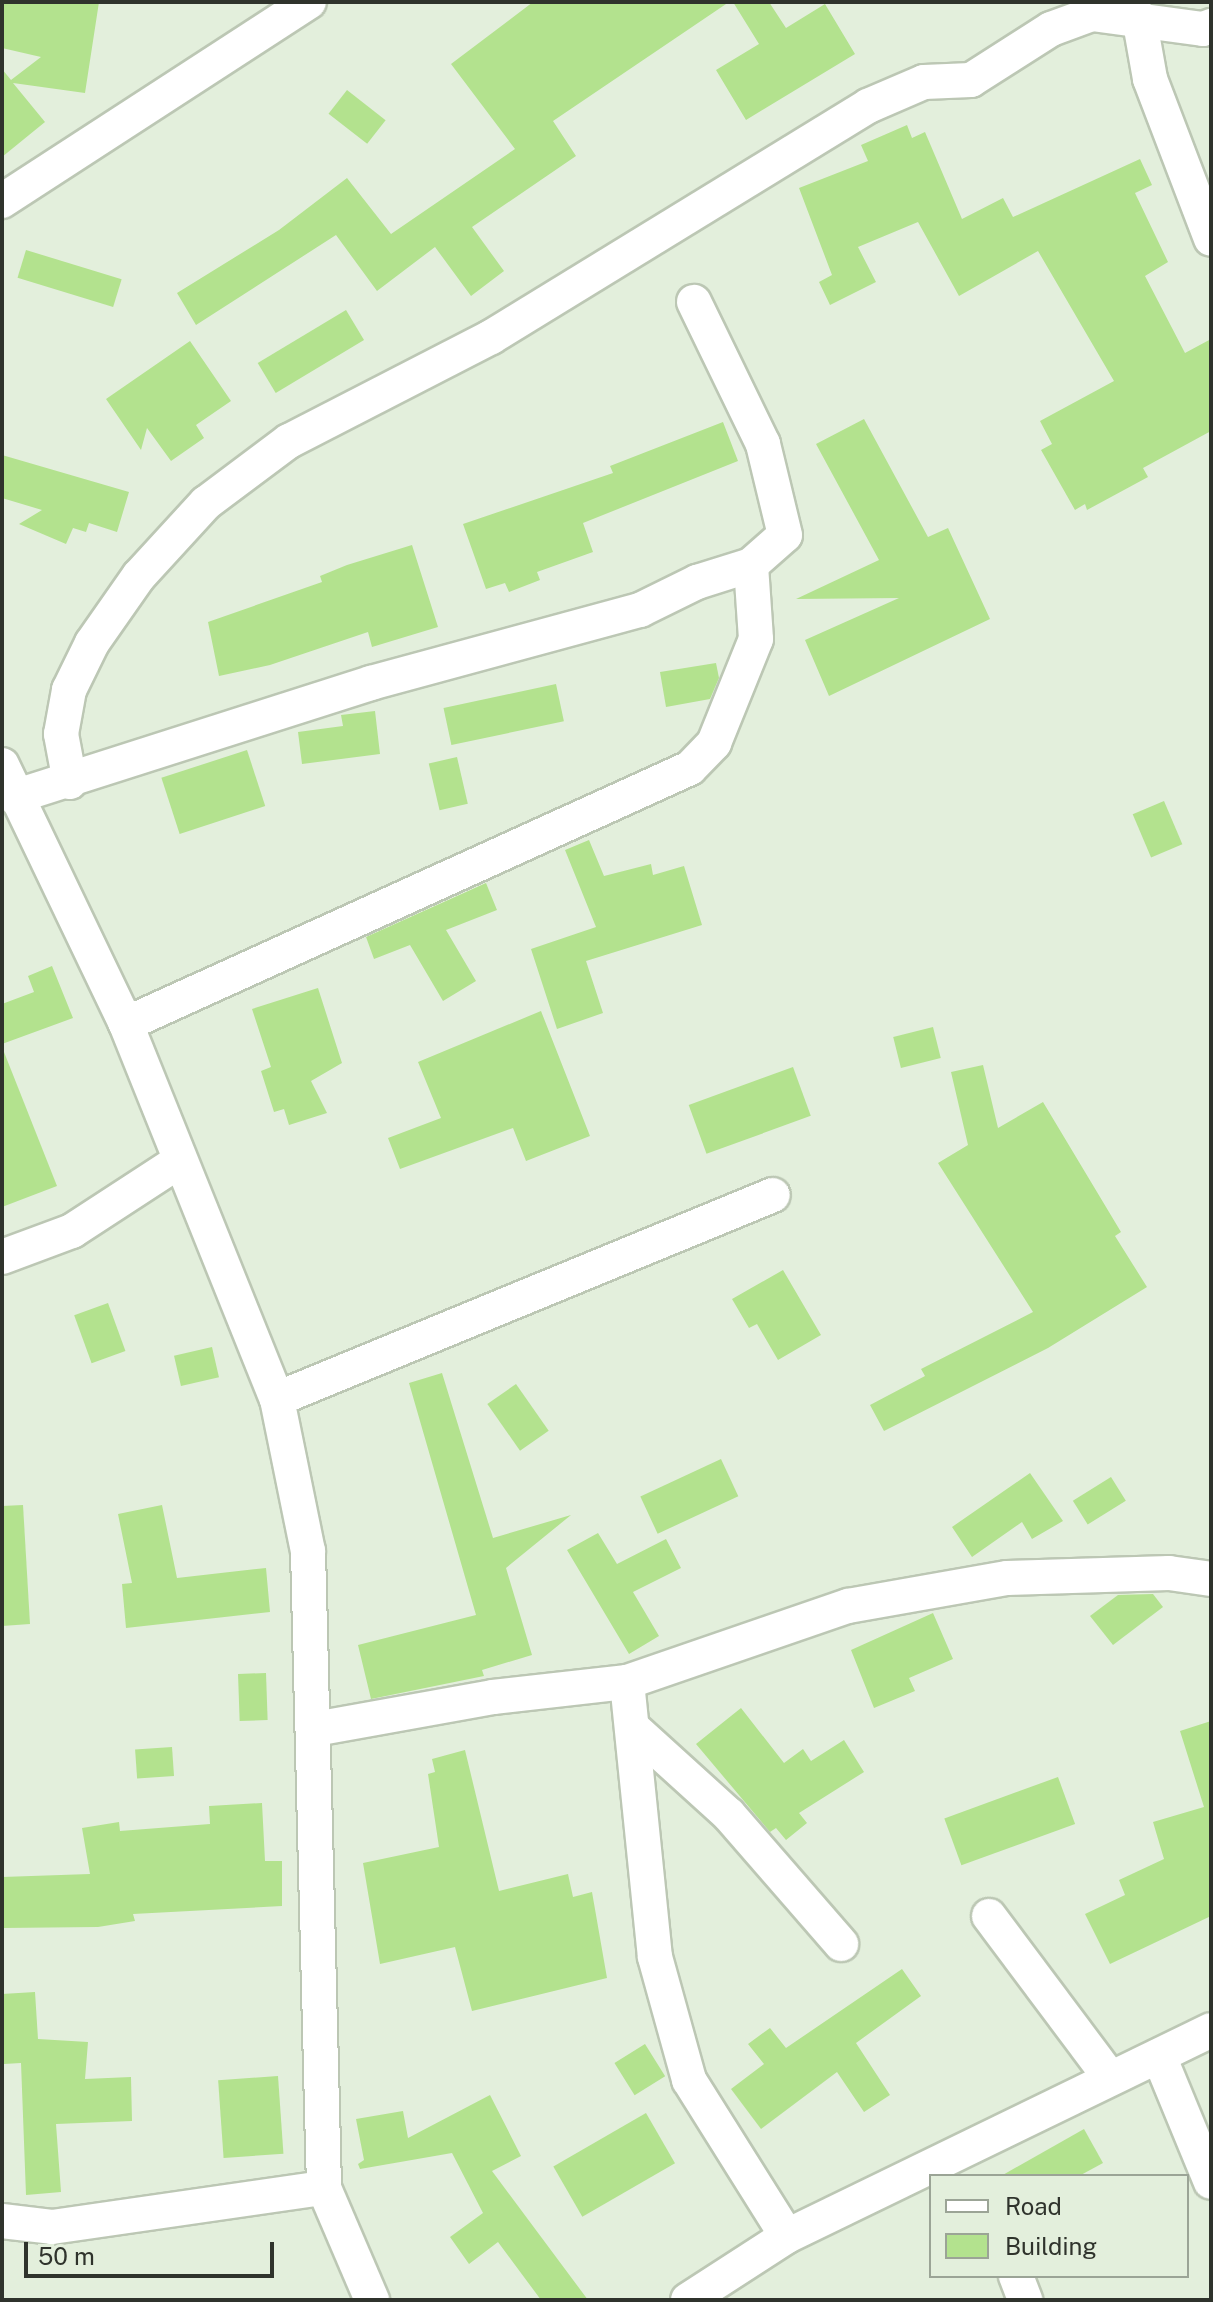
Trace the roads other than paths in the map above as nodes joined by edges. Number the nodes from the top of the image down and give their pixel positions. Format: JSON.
{"nodes":[{"id":1,"x":309,"y":2,"type":"edge"},
{"id":2,"x":1139,"y":17,"type":"junction"},
{"id":3,"x":1211,"y":26,"type":"edge"},
{"id":4,"x":2,"y":201,"type":"edge"},
{"id":5,"x":1211,"y":239,"type":"edge"},
{"id":6,"x":694,"y":302,"type":"dead end"},
{"id":7,"x":751,"y":565,"type":"junction"},
{"id":8,"x":2,"y":765,"type":"edge"},
{"id":9,"x":70,"y":782,"type":"junction"},
{"id":10,"x":14,"y":797,"type":"junction"},
{"id":11,"x":126,"y":1024,"type":"junction"},
{"id":12,"x":178,"y":1162,"type":"junction"},
{"id":13,"x":773,"y":1195,"type":"dead end"},
{"id":14,"x":2,"y":1257,"type":"edge"},
{"id":15,"x":277,"y":1399,"type":"junction"},
{"id":16,"x":1211,"y":1579,"type":"edge"},
{"id":17,"x":627,"y":1682,"type":"junction"},
{"id":18,"x":632,"y":1727,"type":"junction"},
{"id":19,"x":315,"y":1729,"type":"junction"},
{"id":20,"x":989,"y":1916,"type":"dead end"},
{"id":21,"x":841,"y":1944,"type":"dead end"},
{"id":22,"x":1211,"y":2030,"type":"edge"},
{"id":23,"x":1159,"y":2056,"type":"junction"},
{"id":24,"x":1110,"y":2078,"type":"junction"},
{"id":25,"x":972,"y":2164,"type":"edge"},
{"id":26,"x":946,"y":2174,"type":"edge"},
{"id":27,"x":929,"y":2181,"type":"edge"},
{"id":28,"x":1211,"y":2182,"type":"edge"},
{"id":29,"x":324,"y":2188,"type":"junction"},
{"id":30,"x":2,"y":2221,"type":"edge"},
{"id":31,"x":787,"y":2236,"type":"junction"},
{"id":32,"x":1017,"y":2278,"type":"edge"},
{"id":33,"x":372,"y":2300,"type":"edge"},
{"id":34,"x":688,"y":2300,"type":"edge"},
{"id":35,"x":1025,"y":2300,"type":"edge"}],
"edges":[{"from":1,"to":4,"type":"street"},
{"from":2,"to":3,"type":"street"},
{"from":2,"to":5,"type":"street"},
{"from":2,"to":9,"type":"street"},
{"from":6,"to":7,"type":"street"},
{"from":7,"to":9,"type":"street"},
{"from":7,"to":11,"type":"street"},
{"from":8,"to":10,"type":"street"},
{"from":9,"to":10,"type":"street"},
{"from":10,"to":11,"type":"street"},
{"from":11,"to":12,"type":"street"},
{"from":12,"to":14,"type":"street"},
{"from":12,"to":15,"type":"street"},
{"from":13,"to":15,"type":"street"},
{"from":15,"to":19,"type":"street"},
{"from":16,"to":17,"type":"street"},
{"from":17,"to":18,"type":"street"},
{"from":17,"to":19,"type":"street"},
{"from":18,"to":21,"type":"street"},
{"from":18,"to":31,"type":"street"},
{"from":19,"to":29,"type":"street"},
{"from":20,"to":24,"type":"street"},
{"from":22,"to":23,"type":"street"},
{"from":23,"to":24,"type":"street"},
{"from":23,"to":28,"type":"street"},
{"from":24,"to":25,"type":"street"},
{"from":25,"to":26,"type":"street"},
{"from":27,"to":31,"type":"street"},
{"from":29,"to":30,"type":"street"},
{"from":29,"to":33,"type":"street"},
{"from":31,"to":34,"type":"street"},
{"from":32,"to":35,"type":"street"}]}
